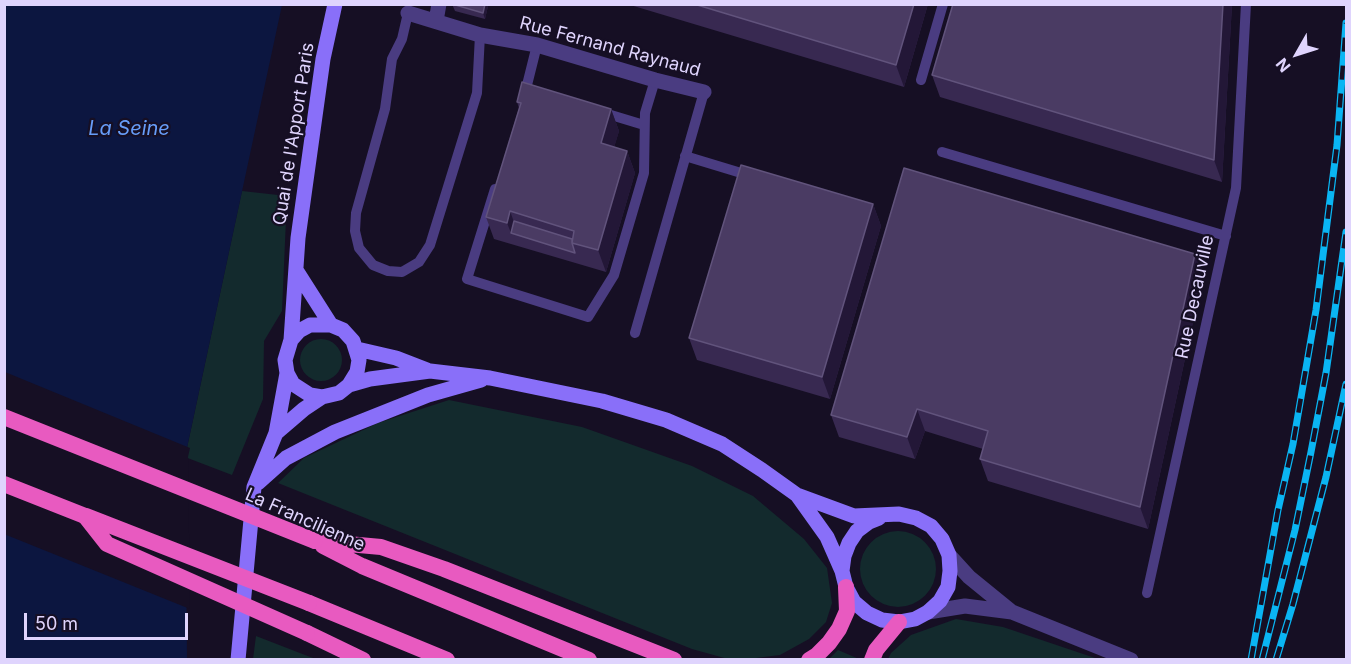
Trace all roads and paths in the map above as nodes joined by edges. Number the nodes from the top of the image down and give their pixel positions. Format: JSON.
{"nodes":[{"id":1,"x":334,"y":4,"type":"edge"},
{"id":2,"x":439,"y":4,"type":"edge"},
{"id":3,"x":943,"y":4,"type":"edge"},
{"id":4,"x":1246,"y":4,"type":"edge"},
{"id":5,"x":408,"y":13,"type":"joint"},
{"id":6,"x":436,"y":21,"type":"junction"},
{"id":7,"x":480,"y":35,"type":"junction"},
{"id":8,"x":537,"y":45,"type":"junction"},
{"id":9,"x":655,"y":80,"type":"junction"},
{"id":10,"x":921,"y":80,"type":"dead end"},
{"id":11,"x":704,"y":92,"type":"joint"},
{"id":12,"x":591,"y":108,"type":"edge"},
{"id":13,"x":520,"y":110,"type":"edge"},
{"id":14,"x":644,"y":125,"type":"junction"},
{"id":15,"x":942,"y":153,"type":"dead end"},
{"id":16,"x":685,"y":156,"type":"junction"},
{"id":17,"x":500,"y":174,"type":"edge"},
{"id":18,"x":764,"y":179,"type":"edge"},
{"id":19,"x":1226,"y":236,"type":"junction"},
{"id":20,"x":296,"y":270,"type":"junction"},
{"id":21,"x":331,"y":325,"type":"junction"},
{"id":22,"x":634,"y":333,"type":"dead end"},
{"id":23,"x":291,"y":340,"type":"junction"},
{"id":24,"x":357,"y":349,"type":"junction"},
{"id":25,"x":430,"y":371,"type":"junction"},
{"id":26,"x":287,"y":373,"type":"junction"},
{"id":27,"x":490,"y":378,"type":"junction"},
{"id":28,"x":349,"y":385,"type":"junction"},
{"id":29,"x":322,"y":397,"type":"junction"},
{"id":30,"x":4,"y":417,"type":"edge"},
{"id":31,"x":276,"y":433,"type":"junction"},
{"id":32,"x":4,"y":484,"type":"edge"},
{"id":33,"x":254,"y":486,"type":"junction"},
{"id":34,"x":797,"y":495,"type":"junction"},
{"id":35,"x":85,"y":516,"type":"junction"},
{"id":36,"x":882,"y":516,"type":"junction"},
{"id":37,"x":315,"y":542,"type":"junction"},
{"id":38,"x":949,"y":555,"type":"junction"},
{"id":39,"x":844,"y":579,"type":"junction"},
{"id":40,"x":1147,"y":593,"type":"dead end"},
{"id":41,"x":928,"y":612,"type":"junction"},
{"id":42,"x":1012,"y":612,"type":"junction"},
{"id":43,"x":899,"y":622,"type":"junction"},
{"id":44,"x":238,"y":660,"type":"edge"},
{"id":45,"x":363,"y":660,"type":"edge"},
{"id":46,"x":447,"y":660,"type":"edge"},
{"id":47,"x":589,"y":660,"type":"edge"},
{"id":48,"x":674,"y":660,"type":"edge"},
{"id":49,"x":809,"y":660,"type":"edge"},
{"id":50,"x":872,"y":660,"type":"edge"},
{"id":51,"x":1131,"y":660,"type":"edge"}],
"edges":[{"from":1,"to":20,"type":"main road","name":"Quai de l'Apport Paris"},
{"from":2,"to":6,"type":"street"},
{"from":3,"to":10,"type":"lane"},
{"from":4,"to":19,"type":"lane","name":"Rue Decauville"},
{"from":5,"to":6,"type":"street","name":"Rue Fernand Raynaud"},
{"from":5,"to":7,"type":"lane"},
{"from":6,"to":7,"type":"street","name":"Rue Fernand Raynaud"},
{"from":7,"to":8,"type":"street","name":"Rue Fernand Raynaud"},
{"from":8,"to":9,"type":"street","name":"Rue Fernand Raynaud"},
{"from":8,"to":13,"type":"lane"},
{"from":9,"to":11,"type":"street","name":"Rue Fernand Raynaud"},
{"from":9,"to":14,"type":"lane"},
{"from":11,"to":16,"type":"lane"},
{"from":12,"to":14,"type":"lane"},
{"from":14,"to":17,"type":"lane"},
{"from":15,"to":19,"type":"lane"},
{"from":16,"to":18,"type":"lane"},
{"from":16,"to":22,"type":"lane"},
{"from":19,"to":40,"type":"lane","name":"Rue Decauville"},
{"from":20,"to":21,"type":"main road"},
{"from":20,"to":23,"type":"main road","name":"Quai de l'Apport Paris"},
{"from":21,"to":23,"type":"main road"},
{"from":21,"to":24,"type":"main road"},
{"from":23,"to":26,"type":"main road"},
{"from":24,"to":25,"type":"main road"},
{"from":24,"to":28,"type":"main road"},
{"from":25,"to":27,"type":"main road"},
{"from":25,"to":28,"type":"main road"},
{"from":26,"to":29,"type":"main road"},
{"from":26,"to":31,"type":"main road"},
{"from":27,"to":33,"type":"main road"},
{"from":27,"to":34,"type":"main road"},
{"from":28,"to":29,"type":"main road"},
{"from":29,"to":31,"type":"main road"},
{"from":30,"to":37,"type":"highway","name":"La Francilienne","bridge":true},
{"from":31,"to":33,"type":"main road"},
{"from":32,"to":35,"type":"highway"},
{"from":33,"to":44,"type":"main road"},
{"from":34,"to":36,"type":"main road"},
{"from":34,"to":39,"type":"main road"},
{"from":35,"to":45,"type":"highway","bridge":true},
{"from":35,"to":46,"type":"highway","bridge":true},
{"from":36,"to":38,"type":"main road"},
{"from":36,"to":39,"type":"main road"},
{"from":37,"to":47,"type":"highway","name":"La Francilienne"},
{"from":37,"to":48,"type":"highway"},
{"from":38,"to":41,"type":"main road"},
{"from":38,"to":42,"type":"street"},
{"from":39,"to":43,"type":"main road"},
{"from":39,"to":49,"type":"highway"},
{"from":41,"to":42,"type":"street"},
{"from":41,"to":43,"type":"main road"},
{"from":42,"to":51,"type":"street"},
{"from":43,"to":50,"type":"highway"}]}
